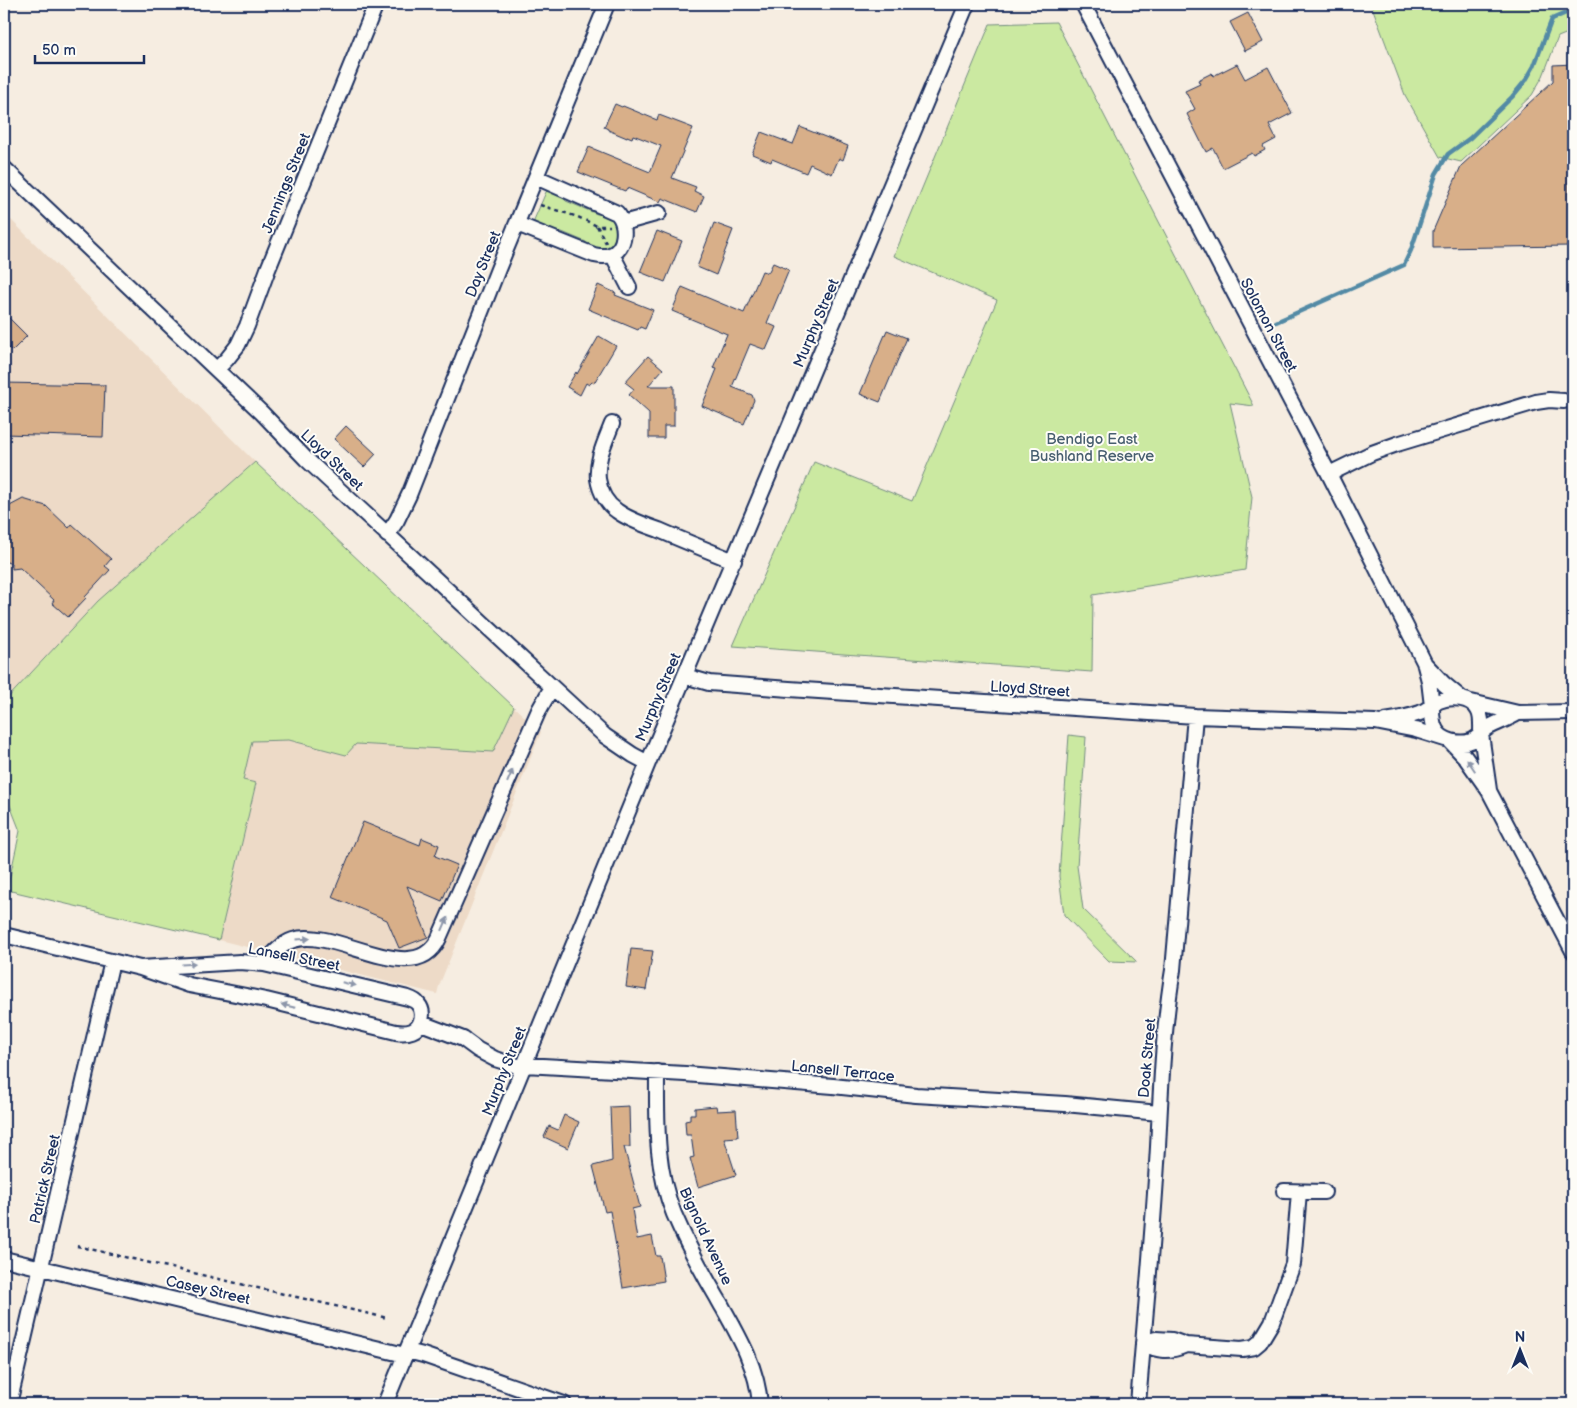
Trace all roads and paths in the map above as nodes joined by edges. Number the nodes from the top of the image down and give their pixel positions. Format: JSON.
{"nodes":[{"id":1,"x":376,"y":4,"type":"edge"},
{"id":2,"x":607,"y":4,"type":"edge"},
{"id":3,"x":967,"y":4,"type":"edge"},
{"id":4,"x":1083,"y":4,"type":"edge"},
{"id":5,"x":4,"y":168,"type":"edge"},
{"id":6,"x":536,"y":177,"type":"junction"},
{"id":7,"x":526,"y":201,"type":"junction"},
{"id":8,"x":659,"y":213,"type":"dead end"},
{"id":9,"x":623,"y":223,"type":"junction"},
{"id":10,"x":517,"y":224,"type":"junction"},
{"id":11,"x":612,"y":254,"type":"junction"},
{"id":12,"x":629,"y":287,"type":"dead end"},
{"id":13,"x":217,"y":369,"type":"junction"},
{"id":14,"x":1564,"y":400,"type":"dead end"},
{"id":15,"x":612,"y":424,"type":"dead end"},
{"id":16,"x":1329,"y":474,"type":"junction"},
{"id":17,"x":387,"y":535,"type":"junction"},
{"id":18,"x":734,"y":561,"type":"junction"},
{"id":19,"x":1424,"y":662,"type":"junction"},
{"id":20,"x":685,"y":676,"type":"junction"},
{"id":21,"x":552,"y":687,"type":"junction"},
{"id":22,"x":1466,"y":700,"type":"junction"},
{"id":23,"x":1432,"y":707,"type":"junction"},
{"id":24,"x":1573,"y":712,"type":"edge"},
{"id":25,"x":1518,"y":713,"type":"junction"},
{"id":26,"x":1195,"y":716,"type":"junction"},
{"id":27,"x":1375,"y":722,"type":"junction"},
{"id":28,"x":1481,"y":733,"type":"junction"},
{"id":29,"x":1447,"y":740,"type":"junction"},
{"id":30,"x":648,"y":762,"type":"junction"},
{"id":31,"x":1489,"y":791,"type":"junction"},
{"id":32,"x":4,"y":935,"type":"edge"},
{"id":33,"x":1573,"y":951,"type":"edge"},
{"id":34,"x":112,"y":961,"type":"junction"},
{"id":35,"x":264,"y":964,"type":"junction"},
{"id":36,"x":140,"y":968,"type":"junction"},
{"id":37,"x":420,"y":1023,"type":"junction"},
{"id":38,"x":524,"y":1066,"type":"junction"},
{"id":39,"x":657,"y":1072,"type":"junction"},
{"id":40,"x":1159,"y":1113,"type":"junction"},
{"id":41,"x":1284,"y":1190,"type":"dead end"},
{"id":42,"x":1299,"y":1192,"type":"junction"},
{"id":43,"x":1324,"y":1192,"type":"dead end"},
{"id":44,"x":77,"y":1246,"type":"dead end"},
{"id":45,"x":4,"y":1259,"type":"edge"},
{"id":46,"x":41,"y":1267,"type":"junction"},
{"id":47,"x":387,"y":1318,"type":"dead end"},
{"id":48,"x":1143,"y":1343,"type":"junction"},
{"id":49,"x":406,"y":1353,"type":"junction"},
{"id":50,"x":9,"y":1404,"type":"edge"},
{"id":51,"x":385,"y":1404,"type":"edge"},
{"id":52,"x":564,"y":1404,"type":"edge"},
{"id":53,"x":760,"y":1404,"type":"edge"},
{"id":54,"x":1138,"y":1404,"type":"edge"}],
"edges":[{"from":1,"to":13,"type":"street","name":"Jennings Street"},
{"from":2,"to":6,"type":"street","name":"Day Street"},
{"from":3,"to":18,"type":"street","name":"Murphy Street"},
{"from":4,"to":16,"type":"street","name":"Solomon Street"},
{"from":5,"to":13,"type":"street","name":"Lloyd Street"},
{"from":6,"to":7,"type":"street","name":"Day Street"},
{"from":6,"to":9,"type":"street"},
{"from":7,"to":9,"type":"path"},
{"from":7,"to":10,"type":"street","name":"Day Street"},
{"from":8,"to":9,"type":"street"},
{"from":9,"to":11,"type":"street"},
{"from":10,"to":11,"type":"street"},
{"from":10,"to":17,"type":"street","name":"Day Street"},
{"from":11,"to":12,"type":"street"},
{"from":13,"to":17,"type":"street","name":"Lloyd Street"},
{"from":14,"to":16,"type":"street"},
{"from":15,"to":18,"type":"street"},
{"from":16,"to":19,"type":"street","name":"Solomon Street"},
{"from":17,"to":21,"type":"street","name":"Lloyd Street"},
{"from":18,"to":20,"type":"street","name":"Murphy Street"},
{"from":19,"to":22,"type":"street","name":"Solomon Street"},
{"from":19,"to":23,"type":"street","name":"Solomon Street"},
{"from":20,"to":26,"type":"street","name":"Lloyd Street"},
{"from":20,"to":30,"type":"street","name":"Murphy Street"},
{"from":21,"to":30,"type":"street","name":"Lloyd Street"},
{"from":35,"to":21,"type":"street","one_way":true},
{"from":22,"to":23,"type":"street"},
{"from":22,"to":25,"type":"street"},
{"from":22,"to":28,"type":"street"},
{"from":23,"to":27,"type":"street","name":"Lloyd Street"},
{"from":23,"to":29,"type":"street"},
{"from":24,"to":25,"type":"street"},
{"from":25,"to":28,"type":"street"},
{"from":26,"to":27,"type":"street","name":"Lloyd Street"},
{"from":26,"to":40,"type":"street","name":"Doak Street"},
{"from":27,"to":29,"type":"street","name":"Lloyd Street"},
{"from":28,"to":29,"type":"street"},
{"from":28,"to":31,"type":"street"},
{"from":31,"to":29,"type":"street","one_way":true},
{"from":30,"to":38,"type":"street","name":"Murphy Street"},
{"from":31,"to":33,"type":"street"},
{"from":32,"to":34,"type":"street","name":"Lansell Street"},
{"from":34,"to":36,"type":"street","name":"Lansell Street"},
{"from":34,"to":46,"type":"street","name":"Patrick Street"},
{"from":36,"to":35,"type":"street","name":"Lansell Street","one_way":true},
{"from":35,"to":37,"type":"street","name":"Lansell Street","one_way":true},
{"from":37,"to":36,"type":"street","name":"Lansell Street","one_way":true},
{"from":37,"to":38,"type":"street"},
{"from":38,"to":39,"type":"street","name":"Lansell Terrace"},
{"from":38,"to":49,"type":"street","name":"Murphy Street"},
{"from":39,"to":40,"type":"street","name":"Lansell Terrace"},
{"from":39,"to":53,"type":"street","name":"Bignold Avenue"},
{"from":40,"to":48,"type":"street","name":"Doak Street"},
{"from":41,"to":42,"type":"street"},
{"from":42,"to":43,"type":"street"},
{"from":42,"to":48,"type":"street"},
{"from":44,"to":47,"type":"path"},
{"from":45,"to":46,"type":"street","name":"Casey Street"},
{"from":46,"to":49,"type":"street","name":"Casey Street"},
{"from":46,"to":50,"type":"street","name":"Patrick Street"},
{"from":48,"to":54,"type":"street","name":"Doak Street"},
{"from":49,"to":51,"type":"street","name":"Murphy Street"},
{"from":49,"to":52,"type":"street","name":"Casey Street"}]}
